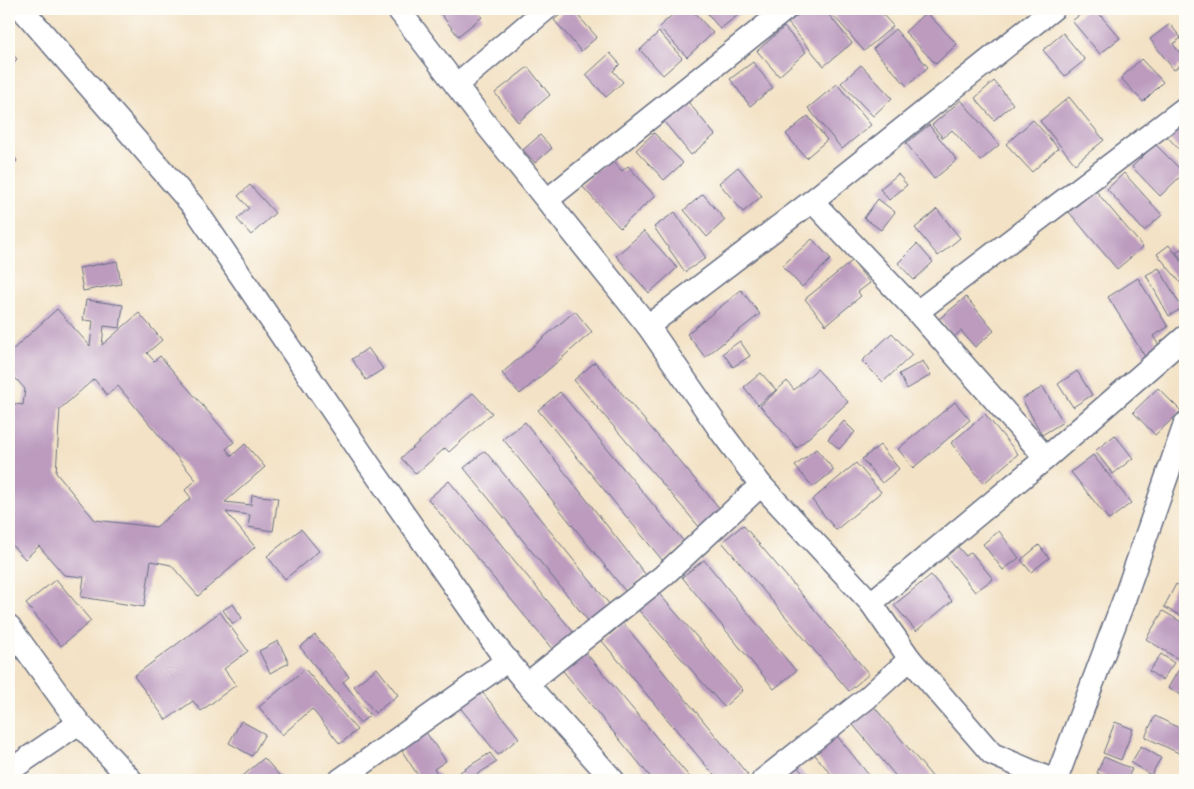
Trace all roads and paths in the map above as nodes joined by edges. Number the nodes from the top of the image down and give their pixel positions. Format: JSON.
{"nodes":[{"id":1,"x":22,"y":9,"type":"edge"},
{"id":2,"x":398,"y":9,"type":"edge"},
{"id":3,"x":546,"y":9,"type":"edge"},
{"id":4,"x":786,"y":9,"type":"edge"},
{"id":5,"x":1053,"y":9,"type":"edge"},
{"id":6,"x":456,"y":85,"type":"junction"},
{"id":7,"x":1185,"y":108,"type":"edge"},
{"id":8,"x":547,"y":200,"type":"junction"},
{"id":9,"x":812,"y":201,"type":"junction"},
{"id":10,"x":916,"y":312,"type":"junction"},
{"id":11,"x":648,"y":326,"type":"junction"},
{"id":12,"x":1185,"y":337,"type":"edge"},
{"id":13,"x":1185,"y":424,"type":"edge"},
{"id":14,"x":1046,"y":458,"type":"junction"},
{"id":15,"x":762,"y":485,"type":"junction"},
{"id":16,"x":871,"y":603,"type":"junction"},
{"id":17,"x":9,"y":626,"type":"edge"},
{"id":18,"x":910,"y":659,"type":"junction"},
{"id":19,"x":508,"y":660,"type":"junction"},
{"id":20,"x":527,"y":684,"type":"junction"},
{"id":21,"x":78,"y":724,"type":"junction"},
{"id":22,"x":9,"y":771,"type":"edge"},
{"id":23,"x":605,"y":778,"type":"edge"},
{"id":24,"x":131,"y":780,"type":"edge"},
{"id":25,"x":340,"y":780,"type":"edge"},
{"id":26,"x":763,"y":780,"type":"edge"},
{"id":27,"x":1052,"y":780,"type":"edge"},
{"id":28,"x":1056,"y":780,"type":"edge"}],
"edges":[{"from":1,"to":19,"type":"street"},
{"from":2,"to":6,"type":"street"},
{"from":3,"to":6,"type":"street"},
{"from":4,"to":8,"type":"street"},
{"from":5,"to":9,"type":"street"},
{"from":6,"to":8,"type":"street"},
{"from":7,"to":10,"type":"street"},
{"from":8,"to":11,"type":"street"},
{"from":9,"to":10,"type":"street"},
{"from":9,"to":11,"type":"street"},
{"from":10,"to":14,"type":"street"},
{"from":11,"to":15,"type":"street"},
{"from":12,"to":14,"type":"street"},
{"from":13,"to":28,"type":"street"},
{"from":14,"to":16,"type":"street"},
{"from":15,"to":16,"type":"street"},
{"from":15,"to":20,"type":"street"},
{"from":16,"to":18,"type":"street"},
{"from":17,"to":21,"type":"street"},
{"from":18,"to":26,"type":"street"},
{"from":18,"to":27,"type":"street"},
{"from":19,"to":20,"type":"street"},
{"from":19,"to":25,"type":"street"},
{"from":20,"to":23,"type":"street"},
{"from":21,"to":22,"type":"street"},
{"from":21,"to":24,"type":"street"}]}
